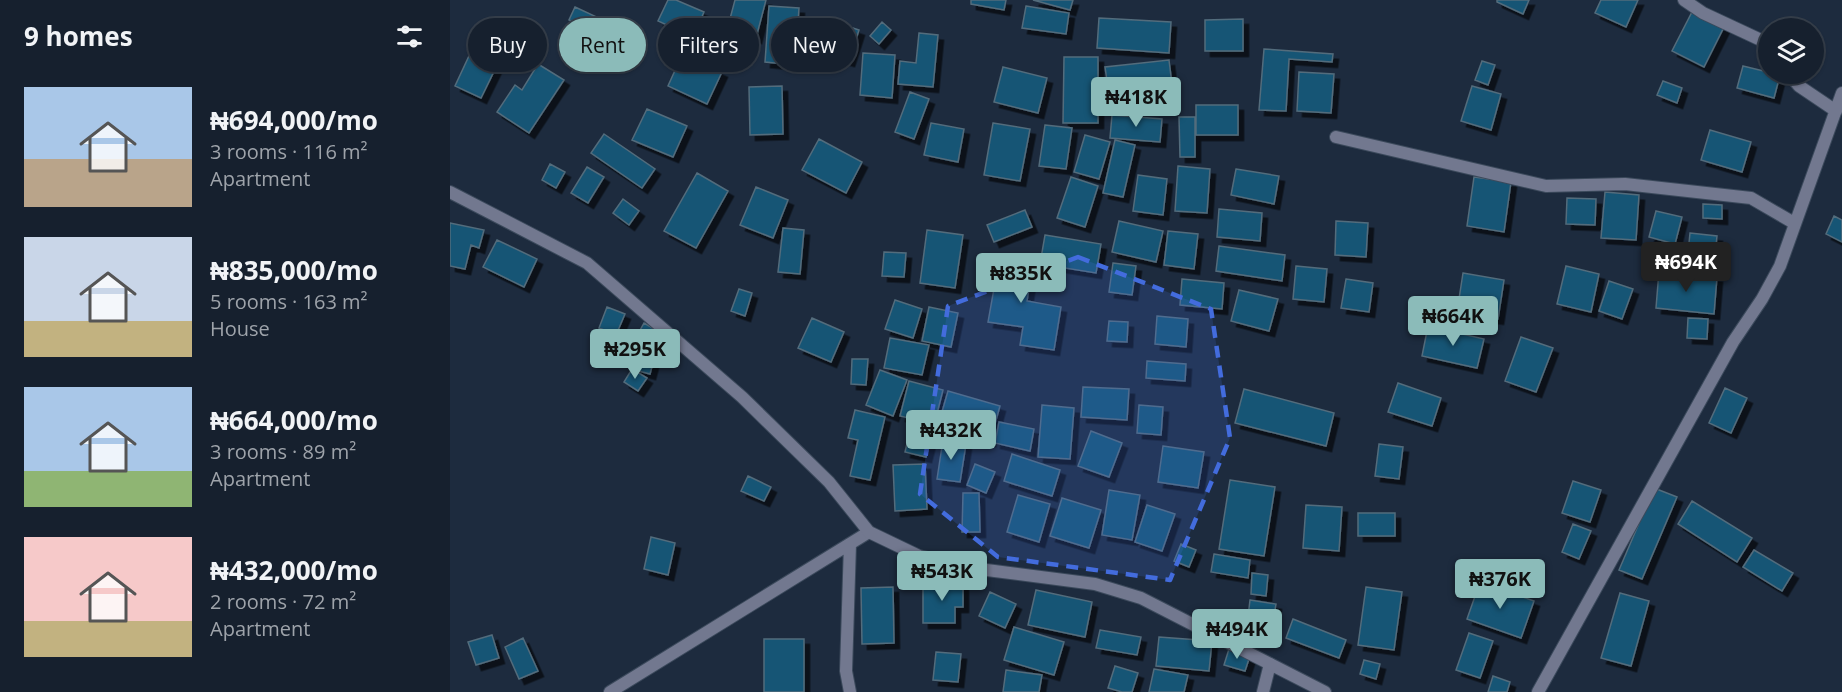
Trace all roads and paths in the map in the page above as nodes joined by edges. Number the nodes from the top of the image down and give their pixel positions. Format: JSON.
{"nodes":[{"id":1,"x":1684,"y":0,"type":"edge"},
{"id":2,"x":1758,"y":39,"type":"edge"},
{"id":3,"x":1797,"y":84,"type":"edge"},
{"id":4,"x":1842,"y":93,"type":"edge"},
{"id":5,"x":1836,"y":111,"type":"junction"},
{"id":6,"x":1336,"y":138,"type":"dead end"},
{"id":7,"x":450,"y":192,"type":"edge"},
{"id":8,"x":1801,"y":204,"type":"junction"},
{"id":9,"x":1779,"y":213,"type":"junction"},
{"id":10,"x":1794,"y":223,"type":"junction"},
{"id":11,"x":869,"y":532,"type":"junction"},
{"id":12,"x":850,"y":544,"type":"junction"},
{"id":13,"x":1270,"y":664,"type":"junction"},
{"id":14,"x":610,"y":692,"type":"edge"},
{"id":15,"x":850,"y":692,"type":"edge"},
{"id":16,"x":1263,"y":692,"type":"edge"},
{"id":17,"x":1325,"y":692,"type":"edge"},
{"id":18,"x":1538,"y":692,"type":"edge"}],
"edges":[{"from":1,"to":2,"type":"street"},
{"from":3,"to":5,"type":"street"},
{"from":4,"to":5,"type":"street"},
{"from":5,"to":8,"type":"street"},
{"from":6,"to":9,"type":"street"},
{"from":7,"to":11,"type":"street"},
{"from":8,"to":9,"type":"street"},
{"from":8,"to":10,"type":"street"},
{"from":9,"to":10,"type":"street"},
{"from":10,"to":18,"type":"street"},
{"from":11,"to":12,"type":"street"},
{"from":11,"to":13,"type":"street"},
{"from":12,"to":14,"type":"street"},
{"from":12,"to":15,"type":"street"},
{"from":13,"to":16,"type":"street"},
{"from":13,"to":17,"type":"street"}]}
